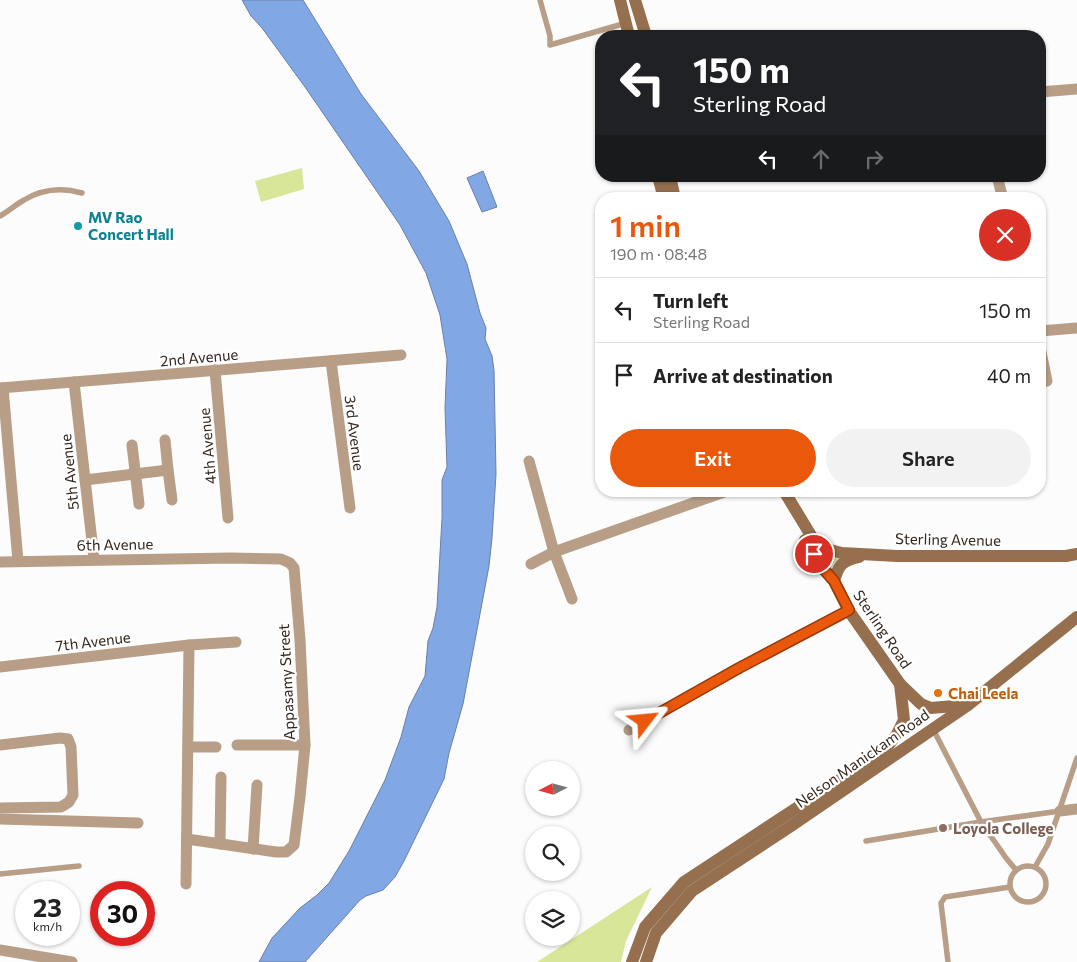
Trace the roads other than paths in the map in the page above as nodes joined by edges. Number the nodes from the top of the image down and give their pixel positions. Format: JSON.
{"nodes":[{"id":1,"x":540,"y":0,"type":"edge"},
{"id":2,"x":620,"y":0,"type":"edge"},
{"id":3,"x":635,"y":0,"type":"edge"},
{"id":4,"x":626,"y":23,"type":"junction"},
{"id":5,"x":602,"y":30,"type":"edge"},
{"id":6,"x":628,"y":30,"type":"edge"},
{"id":7,"x":644,"y":30,"type":"edge"},
{"id":8,"x":595,"y":32,"type":"edge"},
{"id":9,"x":1077,"y":88,"type":"edge"},
{"id":10,"x":1046,"y":91,"type":"edge"},
{"id":11,"x":82,"y":193,"type":"dead end"},
{"id":12,"x":0,"y":216,"type":"edge"},
{"id":13,"x":1077,"y":328,"type":"edge"},
{"id":14,"x":1046,"y":331,"type":"edge"},
{"id":15,"x":401,"y":355,"type":"dead end"},
{"id":16,"x":331,"y":361,"type":"junction"},
{"id":17,"x":216,"y":370,"type":"junction"},
{"id":18,"x":74,"y":382,"type":"junction"},
{"id":19,"x":2,"y":388,"type":"edge"},
{"id":20,"x":165,"y":440,"type":"dead end"},
{"id":21,"x":132,"y":446,"type":"dead end"},
{"id":22,"x":530,"y":461,"type":"dead end"},
{"id":23,"x":168,"y":470,"type":"junction"},
{"id":24,"x":135,"y":474,"type":"junction"},
{"id":25,"x":85,"y":480,"type":"junction"},
{"id":26,"x":710,"y":497,"type":"edge"},
{"id":27,"x":779,"y":497,"type":"edge"},
{"id":28,"x":788,"y":497,"type":"edge"},
{"id":29,"x":172,"y":500,"type":"dead end"},
{"id":30,"x":139,"y":504,"type":"dead end"},
{"id":31,"x":350,"y":508,"type":"dead end"},
{"id":32,"x":228,"y":518,"type":"dead end"},
{"id":33,"x":554,"y":552,"type":"junction"},
{"id":34,"x":868,"y":554,"type":"junction"},
{"id":35,"x":1073,"y":557,"type":"edge"},
{"id":36,"x":230,"y":558,"type":"joint"},
{"id":37,"x":94,"y":559,"type":"junction"},
{"id":38,"x":18,"y":561,"type":"junction"},
{"id":39,"x":0,"y":562,"type":"edge"},
{"id":40,"x":531,"y":564,"type":"dead end"},
{"id":41,"x":834,"y":581,"type":"junction"},
{"id":42,"x":572,"y":599,"type":"dead end"},
{"id":43,"x":849,"y":610,"type":"junction"},
{"id":44,"x":1077,"y":617,"type":"edge"},
{"id":45,"x":236,"y":642,"type":"dead end"},
{"id":46,"x":189,"y":645,"type":"junction"},
{"id":47,"x":0,"y":667,"type":"edge"},
{"id":48,"x":900,"y":684,"type":"junction"},
{"id":49,"x":968,"y":705,"type":"junction"},
{"id":50,"x":932,"y":729,"type":"junction"},
{"id":51,"x":629,"y":730,"type":"dead end"},
{"id":52,"x":0,"y":745,"type":"edge"},
{"id":53,"x":236,"y":745,"type":"dead end"},
{"id":54,"x":305,"y":745,"type":"junction"},
{"id":55,"x":188,"y":746,"type":"junction"},
{"id":56,"x":216,"y":747,"type":"dead end"},
{"id":57,"x":1077,"y":758,"type":"edge"},
{"id":58,"x":221,"y":778,"type":"dead end"},
{"id":59,"x":257,"y":785,"type":"dead end"},
{"id":60,"x":0,"y":808,"type":"edge"},
{"id":61,"x":1077,"y":809,"type":"edge"},
{"id":62,"x":1060,"y":811,"type":"junction"},
{"id":63,"x":0,"y":819,"type":"edge"},
{"id":64,"x":981,"y":822,"type":"junction"},
{"id":65,"x":138,"y":823,"type":"dead end"},
{"id":66,"x":187,"y":839,"type":"junction"},
{"id":67,"x":866,"y":841,"type":"dead end"},
{"id":68,"x":220,"y":844,"type":"junction"},
{"id":69,"x":253,"y":849,"type":"junction"},
{"id":70,"x":79,"y":866,"type":"dead end"},
{"id":71,"x":1035,"y":867,"type":"junction"},
{"id":72,"x":1016,"y":870,"type":"junction"},
{"id":73,"x":0,"y":874,"type":"edge"},
{"id":74,"x":186,"y":884,"type":"dead end"},
{"id":75,"x":1010,"y":887,"type":"junction"},
{"id":76,"x":680,"y":896,"type":"junction"},
{"id":77,"x":0,"y":950,"type":"edge"},
{"id":78,"x":54,"y":961,"type":"edge"},
{"id":79,"x":72,"y":962,"type":"edge"},
{"id":80,"x":632,"y":962,"type":"edge"},
{"id":81,"x":646,"y":962,"type":"edge"},
{"id":82,"x":948,"y":962,"type":"edge"}],
"edges":[{"from":1,"to":8,"type":"lane"},
{"from":2,"to":4,"type":"main road"},
{"from":3,"to":7,"type":"main road"},
{"from":4,"to":5,"type":"lane"},
{"from":4,"to":6,"type":"main road"},
{"from":9,"to":10,"type":"street"},
{"from":11,"to":12,"type":"lane"},
{"from":13,"to":14,"type":"street"},
{"from":15,"to":16,"type":"street","name":"2nd Avenue"},
{"from":16,"to":17,"type":"street","name":"2nd Avenue"},
{"from":16,"to":31,"type":"street","name":"3rd Avenue"},
{"from":17,"to":18,"type":"street","name":"2nd Avenue"},
{"from":17,"to":32,"type":"street","name":"4th Avenue"},
{"from":18,"to":19,"type":"street","name":"2nd Avenue"},
{"from":18,"to":25,"type":"street","name":"5th Avenue"},
{"from":19,"to":38,"type":"street"},
{"from":20,"to":23,"type":"street"},
{"from":21,"to":24,"type":"street"},
{"from":22,"to":33,"type":"street"},
{"from":23,"to":24,"type":"street"},
{"from":23,"to":29,"type":"street"},
{"from":24,"to":25,"type":"street"},
{"from":24,"to":30,"type":"street"},
{"from":25,"to":37,"type":"street","name":"5th Avenue"},
{"from":26,"to":33,"type":"street"},
{"from":27,"to":41,"type":"main road","name":"Sterling Road"},
{"from":28,"to":34,"type":"main road","name":"Sterling Avenue"},
{"from":33,"to":40,"type":"street"},
{"from":33,"to":42,"type":"street"},
{"from":34,"to":35,"type":"main road","name":"Sterling Avenue"},
{"from":34,"to":41,"type":"main road"},
{"from":36,"to":37,"type":"street","name":"6th Avenue"},
{"from":36,"to":54,"type":"street","name":"Appasamy Street"},
{"from":37,"to":38,"type":"street","name":"6th Avenue"},
{"from":38,"to":39,"type":"street","name":"6th Avenue"},
{"from":41,"to":43,"type":"main road","name":"Sterling Road"},
{"from":43,"to":48,"type":"main road","name":"Sterling Road"},
{"from":43,"to":51,"type":"street"},
{"from":44,"to":49,"type":"main road","name":"Nelson Manickam Road"},
{"from":45,"to":46,"type":"street","name":"7th Avenue"},
{"from":46,"to":47,"type":"street","name":"7th Avenue"},
{"from":46,"to":55,"type":"street"},
{"from":48,"to":49,"type":"main road","name":"Sterling Road"},
{"from":48,"to":76,"type":"main road","name":"Nelson Manickam Road"},
{"from":49,"to":50,"type":"main road","name":"Nelson Manickam Road"},
{"from":50,"to":64,"type":"lane"},
{"from":50,"to":76,"type":"main road","name":"Nelson Manickam Road"},
{"from":52,"to":60,"type":"street"},
{"from":53,"to":54,"type":"street"},
{"from":54,"to":69,"type":"street","name":"Appasamy Street"},
{"from":55,"to":56,"type":"street"},
{"from":55,"to":66,"type":"street"},
{"from":57,"to":62,"type":"lane"},
{"from":58,"to":68,"type":"street"},
{"from":59,"to":69,"type":"street"},
{"from":61,"to":62,"type":"street"},
{"from":62,"to":64,"type":"lane"},
{"from":62,"to":71,"type":"lane"},
{"from":63,"to":65,"type":"street"},
{"from":64,"to":67,"type":"lane"},
{"from":64,"to":72,"type":"lane"},
{"from":66,"to":68,"type":"street"},
{"from":66,"to":74,"type":"street"},
{"from":68,"to":69,"type":"street"},
{"from":70,"to":73,"type":"lane"},
{"from":71,"to":72,"type":"lane"},
{"from":71,"to":75,"type":"lane"},
{"from":72,"to":75,"type":"lane"},
{"from":75,"to":82,"type":"lane"},
{"from":76,"to":80,"type":"main road"},
{"from":76,"to":81,"type":"main road"},
{"from":77,"to":78,"type":"street"},
{"from":78,"to":79,"type":"street"}]}
